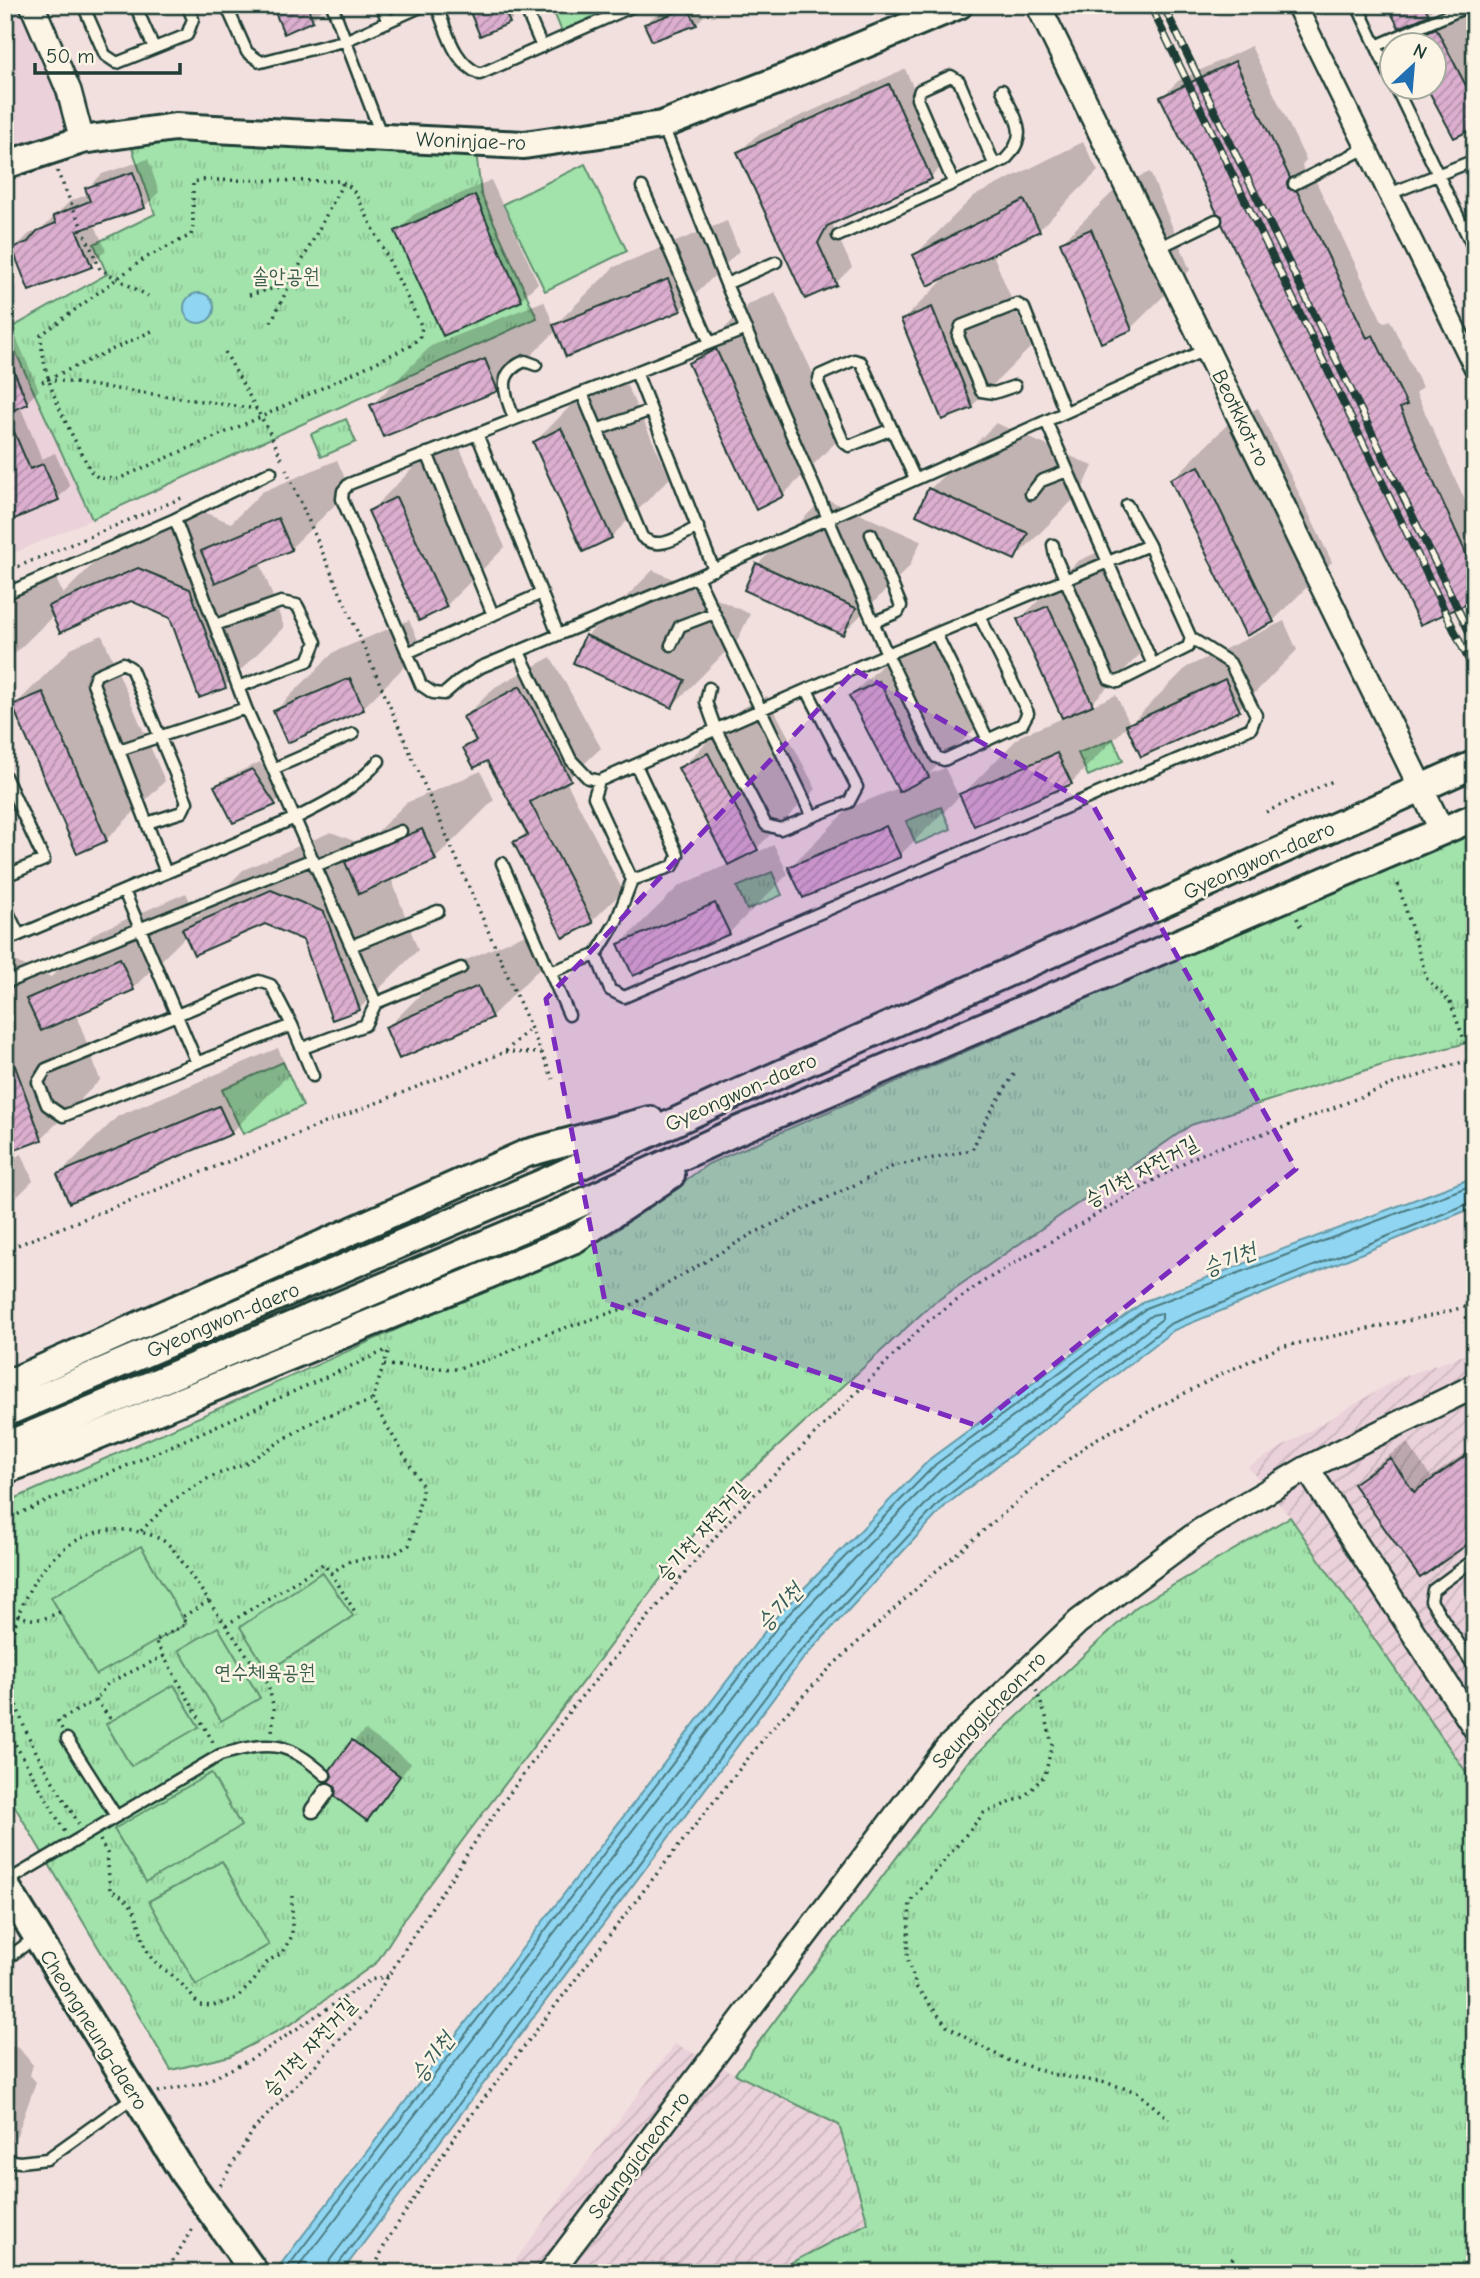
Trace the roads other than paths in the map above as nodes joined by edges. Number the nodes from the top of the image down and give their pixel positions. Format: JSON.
{"nodes":[{"id":1,"x":32,"y":5,"type":"edge"},
{"id":2,"x":83,"y":5,"type":"edge"},
{"id":3,"x":135,"y":5,"type":"edge"},
{"id":4,"x":187,"y":5,"type":"edge"},
{"id":5,"x":226,"y":5,"type":"edge"},
{"id":6,"x":332,"y":5,"type":"edge"},
{"id":7,"x":381,"y":5,"type":"edge"},
{"id":8,"x":425,"y":5,"type":"edge"},
{"id":9,"x":436,"y":5,"type":"edge"},
{"id":10,"x":524,"y":5,"type":"edge"},
{"id":11,"x":959,"y":5,"type":"edge"},
{"id":12,"x":1038,"y":5,"type":"edge"},
{"id":13,"x":1296,"y":5,"type":"edge"},
{"id":14,"x":1357,"y":5,"type":"edge"},
{"id":15,"x":1442,"y":5,"type":"edge"},
{"id":16,"x":1471,"y":5,"type":"edge"},
{"id":17,"x":630,"y":6,"type":"edge"},
{"id":18,"x":1447,"y":16,"type":"junction"},
{"id":19,"x":388,"y":22,"type":"junction"},
{"id":20,"x":347,"y":40,"type":"junction"},
{"id":21,"x":1376,"y":46,"type":"junction"},
{"id":22,"x":542,"y":47,"type":"junction"},
{"id":23,"x":153,"y":48,"type":"junction"},
{"id":24,"x":1378,"y":50,"type":"edge"},
{"id":25,"x":1002,"y":90,"type":"dead end"},
{"id":26,"x":1403,"y":102,"type":"edge"},
{"id":27,"x":663,"y":125,"type":"junction"},
{"id":28,"x":382,"y":137,"type":"junction"},
{"id":29,"x":82,"y":140,"type":"junction"},
{"id":30,"x":1366,"y":148,"type":"junction"},
{"id":31,"x":1475,"y":160,"type":"edge"},
{"id":32,"x":994,"y":164,"type":"junction"},
{"id":33,"x":5,"y":165,"type":"edge"},
{"id":34,"x":1438,"y":176,"type":"junction"},
{"id":35,"x":953,"y":182,"type":"junction"},
{"id":36,"x":1294,"y":184,"type":"dead end"},
{"id":37,"x":642,"y":187,"type":"dead end"},
{"id":38,"x":1389,"y":194,"type":"junction"},
{"id":39,"x":1216,"y":220,"type":"dead end"},
{"id":40,"x":838,"y":236,"type":"dead end"},
{"id":41,"x":1158,"y":248,"type":"junction"},
{"id":42,"x":1475,"y":251,"type":"edge"},
{"id":43,"x":776,"y":262,"type":"dead end"},
{"id":44,"x":726,"y":284,"type":"junction"},
{"id":45,"x":746,"y":329,"type":"junction"},
{"id":46,"x":710,"y":343,"type":"junction"},
{"id":47,"x":1207,"y":349,"type":"junction"},
{"id":48,"x":536,"y":365,"type":"dead end"},
{"id":49,"x":1475,"y":369,"type":"edge"},
{"id":50,"x":636,"y":372,"type":"junction"},
{"id":51,"x":1015,"y":386,"type":"dead end"},
{"id":52,"x":582,"y":393,"type":"junction"},
{"id":53,"x":651,"y":410,"type":"junction"},
{"id":54,"x":1065,"y":412,"type":"junction"},
{"id":55,"x":514,"y":419,"type":"junction"},
{"id":56,"x":1046,"y":422,"type":"junction"},
{"id":57,"x":892,"y":429,"type":"junction"},
{"id":58,"x":597,"y":430,"type":"junction"},
{"id":59,"x":477,"y":434,"type":"junction"},
{"id":60,"x":427,"y":453,"type":"junction"},
{"id":61,"x":273,"y":467,"type":"road end"},
{"id":62,"x":1067,"y":471,"type":"junction"},
{"id":63,"x":915,"y":479,"type":"junction"},
{"id":64,"x":1031,"y":494,"type":"dead end"},
{"id":65,"x":1127,"y":505,"type":"dead end"},
{"id":66,"x":829,"y":518,"type":"junction"},
{"id":67,"x":175,"y":519,"type":"junction"},
{"id":68,"x":698,"y":527,"type":"junction"},
{"id":69,"x":871,"y":534,"type":"dead end"},
{"id":70,"x":1053,"y":545,"type":"dead end"},
{"id":71,"x":1149,"y":545,"type":"junction"},
{"id":72,"x":1106,"y":562,"type":"junction"},
{"id":73,"x":714,"y":570,"type":"junction"},
{"id":74,"x":697,"y":578,"type":"junction"},
{"id":75,"x":1066,"y":579,"type":"junction"},
{"id":76,"x":542,"y":593,"type":"junction"},
{"id":77,"x":5,"y":594,"type":"edge"},
{"id":78,"x":714,"y":613,"type":"junction"},
{"id":79,"x":493,"y":615,"type":"junction"},
{"id":80,"x":979,"y":615,"type":"junction"},
{"id":81,"x":874,"y":622,"type":"junction"},
{"id":82,"x":215,"y":625,"type":"junction"},
{"id":83,"x":558,"y":634,"type":"junction"},
{"id":84,"x":936,"y":634,"type":"junction"},
{"id":85,"x":1191,"y":638,"type":"junction"},
{"id":86,"x":671,"y":645,"type":"dead end"},
{"id":87,"x":519,"y":652,"type":"junction"},
{"id":88,"x":407,"y":653,"type":"junction"},
{"id":89,"x":887,"y":654,"type":"junction"},
{"id":90,"x":1153,"y":665,"type":"junction"},
{"id":91,"x":238,"y":687,"type":"junction"},
{"id":92,"x":709,"y":688,"type":"dead end"},
{"id":93,"x":807,"y":690,"type":"junction"},
{"id":94,"x":246,"y":708,"type":"junction"},
{"id":95,"x":760,"y":710,"type":"junction"},
{"id":96,"x":716,"y":730,"type":"junction"},
{"id":97,"x":353,"y":734,"type":"dead end"},
{"id":98,"x":159,"y":737,"type":"junction"},
{"id":99,"x":988,"y":740,"type":"junction"},
{"id":100,"x":119,"y":750,"type":"junction"},
{"id":101,"x":379,"y":761,"type":"dead end"},
{"id":102,"x":1475,"y":764,"type":"edge"},
{"id":103,"x":636,"y":765,"type":"junction"},
{"id":104,"x":273,"y":769,"type":"junction"},
{"id":105,"x":5,"y":776,"type":"edge"},
{"id":106,"x":599,"y":781,"type":"junction"},
{"id":107,"x":1422,"y":788,"type":"junction"},
{"id":108,"x":812,"y":816,"type":"junction"},
{"id":109,"x":1475,"y":817,"type":"edge"},
{"id":110,"x":295,"y":818,"type":"junction"},
{"id":111,"x":147,"y":823,"type":"junction"},
{"id":112,"x":401,"y":831,"type":"dead end"},
{"id":113,"x":1442,"y":831,"type":"junction"},
{"id":114,"x":314,"y":863,"type":"junction"},
{"id":115,"x":502,"y":863,"type":"dead end"},
{"id":116,"x":166,"y":873,"type":"junction"},
{"id":117,"x":5,"y":876,"type":"edge"},
{"id":118,"x":632,"y":880,"type":"junction"},
{"id":119,"x":124,"y":891,"type":"junction"},
{"id":120,"x":5,"y":906,"type":"edge"},
{"id":121,"x":438,"y":911,"type":"dead end"},
{"id":122,"x":139,"y":928,"type":"junction"},
{"id":123,"x":19,"y":935,"type":"junction"},
{"id":124,"x":5,"y":941,"type":"edge"},
{"id":125,"x":351,"y":946,"type":"junction"},
{"id":126,"x":596,"y":955,"type":"junction"},
{"id":127,"x":461,"y":968,"type":"dead end"},
{"id":128,"x":550,"y":972,"type":"junction"},
{"id":129,"x":5,"y":983,"type":"edge"},
{"id":130,"x":376,"y":1003,"type":"junction"},
{"id":131,"x":569,"y":1015,"type":"dead end"},
{"id":132,"x":177,"y":1016,"type":"junction"},
{"id":133,"x":292,"y":1024,"type":"junction"},
{"id":134,"x":303,"y":1048,"type":"junction"},
{"id":135,"x":197,"y":1063,"type":"junction"},
{"id":136,"x":313,"y":1076,"type":"dead end"},
{"id":137,"x":720,"y":1101,"type":"junction"},
{"id":138,"x":737,"y":1131,"type":"junction"},
{"id":139,"x":5,"y":1385,"type":"edge"},
{"id":140,"x":1475,"y":1387,"type":"edge"},
{"id":141,"x":5,"y":1413,"type":"edge"},
{"id":142,"x":74,"y":1445,"type":"junction"},
{"id":143,"x":5,"y":1446,"type":"edge"},
{"id":144,"x":1307,"y":1468,"type":"junction"},
{"id":145,"x":5,"y":1470,"type":"edge"},
{"id":146,"x":5,"y":1478,"type":"edge"},
{"id":147,"x":1475,"y":1559,"type":"edge"},
{"id":148,"x":1475,"y":1668,"type":"edge"},
{"id":149,"x":1475,"y":1728,"type":"edge"},
{"id":150,"x":66,"y":1736,"type":"road end"},
{"id":151,"x":325,"y":1774,"type":"dead end"},
{"id":152,"x":327,"y":1791,"type":"dead end"},
{"id":153,"x":313,"y":1810,"type":"dead end"},
{"id":154,"x":116,"y":1816,"type":"junction"},
{"id":155,"x":5,"y":1884,"type":"edge"},
{"id":156,"x":37,"y":1936,"type":"junction"},
{"id":157,"x":5,"y":1960,"type":"edge"},
{"id":158,"x":135,"y":2096,"type":"junction"},
{"id":159,"x":5,"y":2160,"type":"edge"},
{"id":160,"x":255,"y":2273,"type":"edge"},
{"id":161,"x":550,"y":2273,"type":"edge"}],
"edges":[{"from":1,"to":29,"type":"street"},
{"from":2,"to":23,"type":"lane"},
{"from":3,"to":23,"type":"lane"},
{"from":4,"to":23,"type":"lane"},
{"from":5,"to":20,"type":"lane"},
{"from":6,"to":20,"type":"lane"},
{"from":7,"to":19,"type":"lane"},
{"from":8,"to":19,"type":"lane"},
{"from":9,"to":22,"type":"lane"},
{"from":10,"to":22,"type":"lane"},
{"from":11,"to":27,"type":"main road","name":"Woninjae-ro"},
{"from":12,"to":41,"type":"street","name":"Beotkkot-ro"},
{"from":13,"to":30,"type":"street"},
{"from":14,"to":21,"type":"lane"},
{"from":15,"to":18,"type":"lane"},
{"from":16,"to":18,"type":"lane"},
{"from":17,"to":22,"type":"lane"},
{"from":18,"to":21,"type":"lane"},
{"from":19,"to":20,"type":"lane"},
{"from":20,"to":28,"type":"lane"},
{"from":21,"to":24,"type":"lane"},
{"from":25,"to":32,"type":"lane"},
{"from":26,"to":34,"type":"lane"},
{"from":27,"to":28,"type":"main road","name":"Woninjae-ro"},
{"from":27,"to":44,"type":"lane"},
{"from":28,"to":29,"type":"main road","name":"Woninjae-ro"},
{"from":29,"to":33,"type":"main road","name":"Woninjae-ro"},
{"from":30,"to":36,"type":"lane"},
{"from":30,"to":38,"type":"street"},
{"from":31,"to":34,"type":"lane"},
{"from":32,"to":35,"type":"lane"},
{"from":32,"to":35,"type":"lane"},
{"from":34,"to":38,"type":"lane"},
{"from":34,"to":42,"type":"lane"},
{"from":35,"to":40,"type":"lane"},
{"from":37,"to":46,"type":"lane"},
{"from":38,"to":49,"type":"street"},
{"from":39,"to":41,"type":"lane"},
{"from":41,"to":47,"type":"street","name":"Beotkkot-ro"},
{"from":43,"to":44,"type":"lane"},
{"from":44,"to":45,"type":"lane"},
{"from":45,"to":46,"type":"lane"},
{"from":45,"to":66,"type":"lane"},
{"from":46,"to":50,"type":"lane"},
{"from":47,"to":54,"type":"lane"},
{"from":47,"to":107,"type":"street","name":"Beotkkot-ro"},
{"from":48,"to":55,"type":"lane"},
{"from":50,"to":52,"type":"lane"},
{"from":50,"to":53,"type":"lane"},
{"from":51,"to":54,"type":"lane"},
{"from":52,"to":55,"type":"lane"},
{"from":52,"to":58,"type":"lane"},
{"from":53,"to":58,"type":"lane"},
{"from":53,"to":68,"type":"lane"},
{"from":54,"to":56,"type":"lane"},
{"from":55,"to":59,"type":"lane"},
{"from":56,"to":62,"type":"lane"},
{"from":56,"to":63,"type":"lane"},
{"from":57,"to":57,"type":"lane"},
{"from":57,"to":63,"type":"lane"},
{"from":58,"to":68,"type":"lane"},
{"from":59,"to":60,"type":"lane"},
{"from":59,"to":76,"type":"lane"},
{"from":60,"to":79,"type":"lane"},
{"from":60,"to":88,"type":"lane"},
{"from":61,"to":67,"type":"lane"},
{"from":62,"to":64,"type":"lane"},
{"from":62,"to":72,"type":"lane"},
{"from":63,"to":66,"type":"lane"},
{"from":65,"to":71,"type":"lane"},
{"from":66,"to":73,"type":"lane"},
{"from":66,"to":81,"type":"lane"},
{"from":67,"to":77,"type":"lane"},
{"from":67,"to":82,"type":"lane"},
{"from":68,"to":73,"type":"lane"},
{"from":69,"to":81,"type":"lane"},
{"from":70,"to":75,"type":"lane"},
{"from":71,"to":72,"type":"lane"},
{"from":71,"to":85,"type":"lane"},
{"from":72,"to":75,"type":"lane"},
{"from":72,"to":90,"type":"lane"},
{"from":73,"to":74,"type":"lane"},
{"from":74,"to":78,"type":"lane"},
{"from":74,"to":83,"type":"lane"},
{"from":75,"to":80,"type":"lane"},
{"from":75,"to":90,"type":"lane"},
{"from":76,"to":79,"type":"lane"},
{"from":76,"to":83,"type":"lane"},
{"from":78,"to":86,"type":"lane"},
{"from":78,"to":95,"type":"lane"},
{"from":79,"to":88,"type":"lane"},
{"from":80,"to":84,"type":"lane"},
{"from":80,"to":99,"type":"lane"},
{"from":81,"to":89,"type":"lane"},
{"from":82,"to":91,"type":"lane"},
{"from":82,"to":91,"type":"lane"},
{"from":83,"to":87,"type":"lane"},
{"from":84,"to":89,"type":"lane"},
{"from":84,"to":99,"type":"lane"},
{"from":85,"to":90,"type":"lane"},
{"from":85,"to":126,"type":"lane"},
{"from":87,"to":88,"type":"lane"},
{"from":87,"to":106,"type":"lane"},
{"from":89,"to":93,"type":"lane"},
{"from":89,"to":99,"type":"lane"},
{"from":91,"to":94,"type":"lane"},
{"from":92,"to":96,"type":"lane"},
{"from":93,"to":95,"type":"lane"},
{"from":93,"to":108,"type":"lane"},
{"from":94,"to":98,"type":"lane"},
{"from":94,"to":104,"type":"lane"},
{"from":95,"to":96,"type":"lane"},
{"from":95,"to":108,"type":"lane"},
{"from":96,"to":103,"type":"lane"},
{"from":96,"to":108,"type":"lane"},
{"from":97,"to":104,"type":"lane"},
{"from":98,"to":100,"type":"lane"},
{"from":98,"to":100,"type":"lane"},
{"from":98,"to":111,"type":"lane"},
{"from":100,"to":111,"type":"lane"},
{"from":101,"to":110,"type":"lane"},
{"from":102,"to":107,"type":"main road","name":"Gyeongwon-daero"},
{"from":103,"to":106,"type":"lane"},
{"from":103,"to":118,"type":"lane"},
{"from":104,"to":110,"type":"lane"},
{"from":105,"to":117,"type":"lane"},
{"from":106,"to":118,"type":"lane"},
{"from":107,"to":113,"type":"street","name":"Beotkkot-ro"},
{"from":107,"to":137,"type":"main road","name":"Gyeongwon-daero"},
{"from":109,"to":113,"type":"main road","name":"Gyeongwon-daero"},
{"from":110,"to":114,"type":"lane"},
{"from":110,"to":116,"type":"lane"},
{"from":111,"to":116,"type":"lane"},
{"from":112,"to":114,"type":"lane"},
{"from":113,"to":138,"type":"main road","name":"Gyeongwon-daero"},
{"from":114,"to":122,"type":"lane"},
{"from":114,"to":125,"type":"lane"},
{"from":115,"to":128,"type":"lane"},
{"from":116,"to":119,"type":"lane"},
{"from":118,"to":126,"type":"lane"},
{"from":119,"to":122,"type":"lane"},
{"from":119,"to":123,"type":"lane"},
{"from":120,"to":123,"type":"lane"},
{"from":121,"to":125,"type":"lane"},
{"from":122,"to":129,"type":"lane"},
{"from":122,"to":132,"type":"lane"},
{"from":123,"to":124,"type":"lane"},
{"from":125,"to":130,"type":"lane"},
{"from":126,"to":128,"type":"lane"},
{"from":127,"to":130,"type":"lane"},
{"from":128,"to":131,"type":"lane"},
{"from":130,"to":134,"type":"lane"},
{"from":132,"to":133,"type":"lane"},
{"from":132,"to":135,"type":"lane"},
{"from":132,"to":135,"type":"lane"},
{"from":133,"to":134,"type":"lane"},
{"from":133,"to":135,"type":"lane"},
{"from":134,"to":136,"type":"lane"},
{"from":137,"to":139,"type":"main road"},
{"from":137,"to":141,"type":"main road","name":"Gyeongwon-daero"},
{"from":138,"to":142,"type":"main road"},
{"from":138,"to":143,"type":"main road","name":"Gyeongwon-daero"},
{"from":140,"to":144,"type":"street","name":"Seunggicheon-ro"},
{"from":142,"to":145,"type":"main road"},
{"from":142,"to":146,"type":"main road"},
{"from":144,"to":149,"type":"street"},
{"from":144,"to":161,"type":"street","name":"Seunggicheon-ro"},
{"from":147,"to":148,"type":"lane"},
{"from":150,"to":154,"type":"lane"},
{"from":151,"to":154,"type":"lane"},
{"from":152,"to":153,"type":"street"},
{"from":154,"to":155,"type":"lane"},
{"from":155,"to":156,"type":"main road","name":"Cheongneung-daero"},
{"from":156,"to":157,"type":"lane"},
{"from":156,"to":158,"type":"main road","name":"Cheongneung-daero"},
{"from":158,"to":159,"type":"lane"},
{"from":158,"to":160,"type":"main road","name":"Cheongneung-daero","bridge":true}]}
